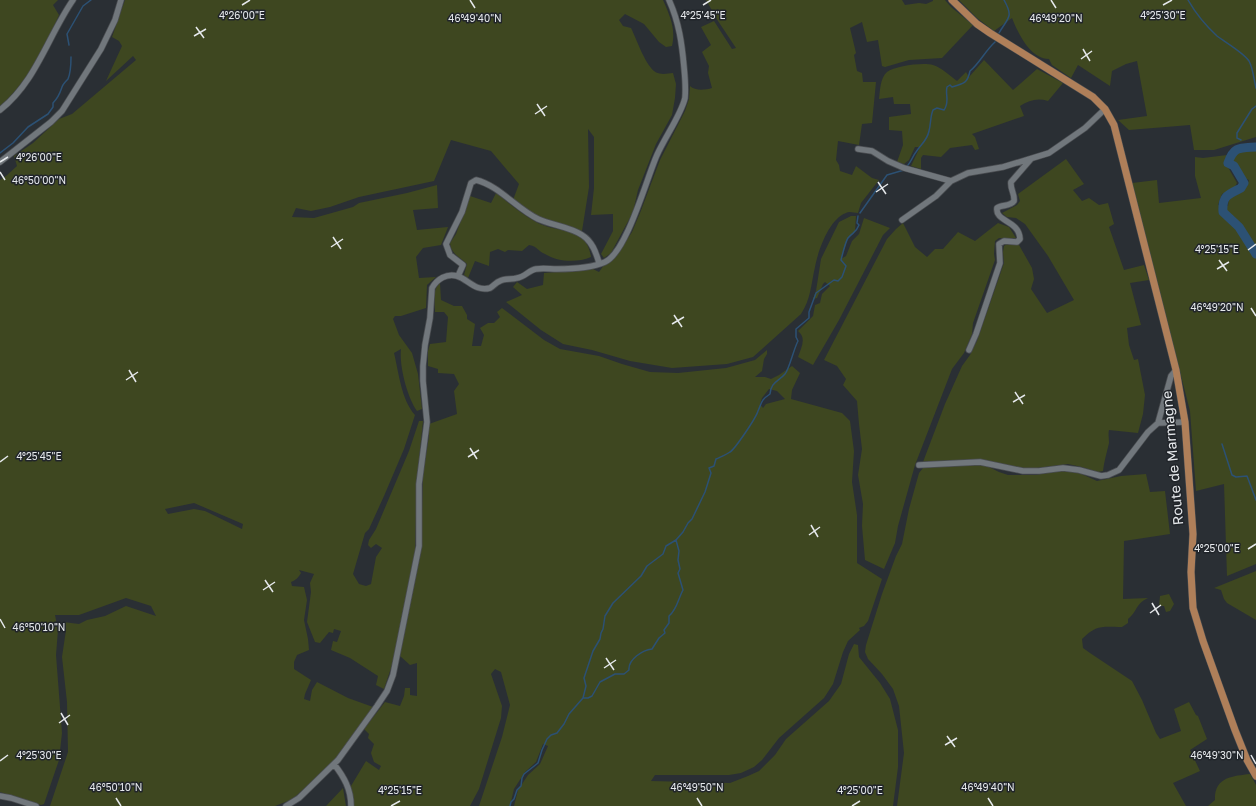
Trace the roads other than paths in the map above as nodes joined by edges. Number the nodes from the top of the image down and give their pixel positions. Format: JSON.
{"nodes":[{"id":1,"x":73,"y":0,"type":"edge"},
{"id":2,"x":122,"y":0,"type":"edge"},
{"id":3,"x":669,"y":0,"type":"edge"},
{"id":4,"x":952,"y":0,"type":"edge"},
{"id":5,"x":1105,"y":109,"type":"junction"},
{"id":6,"x":0,"y":110,"type":"edge"},
{"id":7,"x":858,"y":149,"type":"dead end"},
{"id":8,"x":1031,"y":159,"type":"junction"},
{"id":9,"x":0,"y":162,"type":"edge"},
{"id":10,"x":951,"y":181,"type":"junction"},
{"id":11,"x":902,"y":220,"type":"dead end"},
{"id":12,"x":599,"y":263,"type":"junction"},
{"id":13,"x":458,"y":276,"type":"junction"},
{"id":14,"x":969,"y":350,"type":"dead end"},
{"id":15,"x":1176,"y":370,"type":"junction"},
{"id":16,"x":1185,"y":422,"type":"junction"},
{"id":17,"x":1158,"y":423,"type":"junction"},
{"id":18,"x":919,"y":465,"type":"dead end"},
{"id":19,"x":334,"y":764,"type":"junction"},
{"id":20,"x":1256,"y":776,"type":"edge"},
{"id":21,"x":0,"y":796,"type":"edge"},
{"id":22,"x":36,"y":806,"type":"edge"},
{"id":23,"x":286,"y":806,"type":"edge"},
{"id":24,"x":351,"y":806,"type":"edge"}],
"edges":[{"from":1,"to":6,"type":"street"},
{"from":2,"to":9,"type":"street"},
{"from":3,"to":12,"type":"street"},
{"from":4,"to":5,"type":"main road","name":"Route de Marmagne"},
{"from":5,"to":8,"type":"street"},
{"from":5,"to":15,"type":"main road","name":"Route de Marmagne"},
{"from":7,"to":10,"type":"street"},
{"from":8,"to":10,"type":"street"},
{"from":8,"to":14,"type":"street"},
{"from":10,"to":11,"type":"street"},
{"from":12,"to":13,"type":"street"},
{"from":12,"to":13,"type":"street"},
{"from":13,"to":19,"type":"street"},
{"from":15,"to":16,"type":"main road","name":"Route de Marmagne"},
{"from":15,"to":17,"type":"street"},
{"from":16,"to":17,"type":"street"},
{"from":16,"to":20,"type":"main road","name":"Route de Marmagne"},
{"from":17,"to":18,"type":"street"},
{"from":19,"to":23,"type":"street"},
{"from":19,"to":24,"type":"street"},
{"from":21,"to":22,"type":"street"}]}
